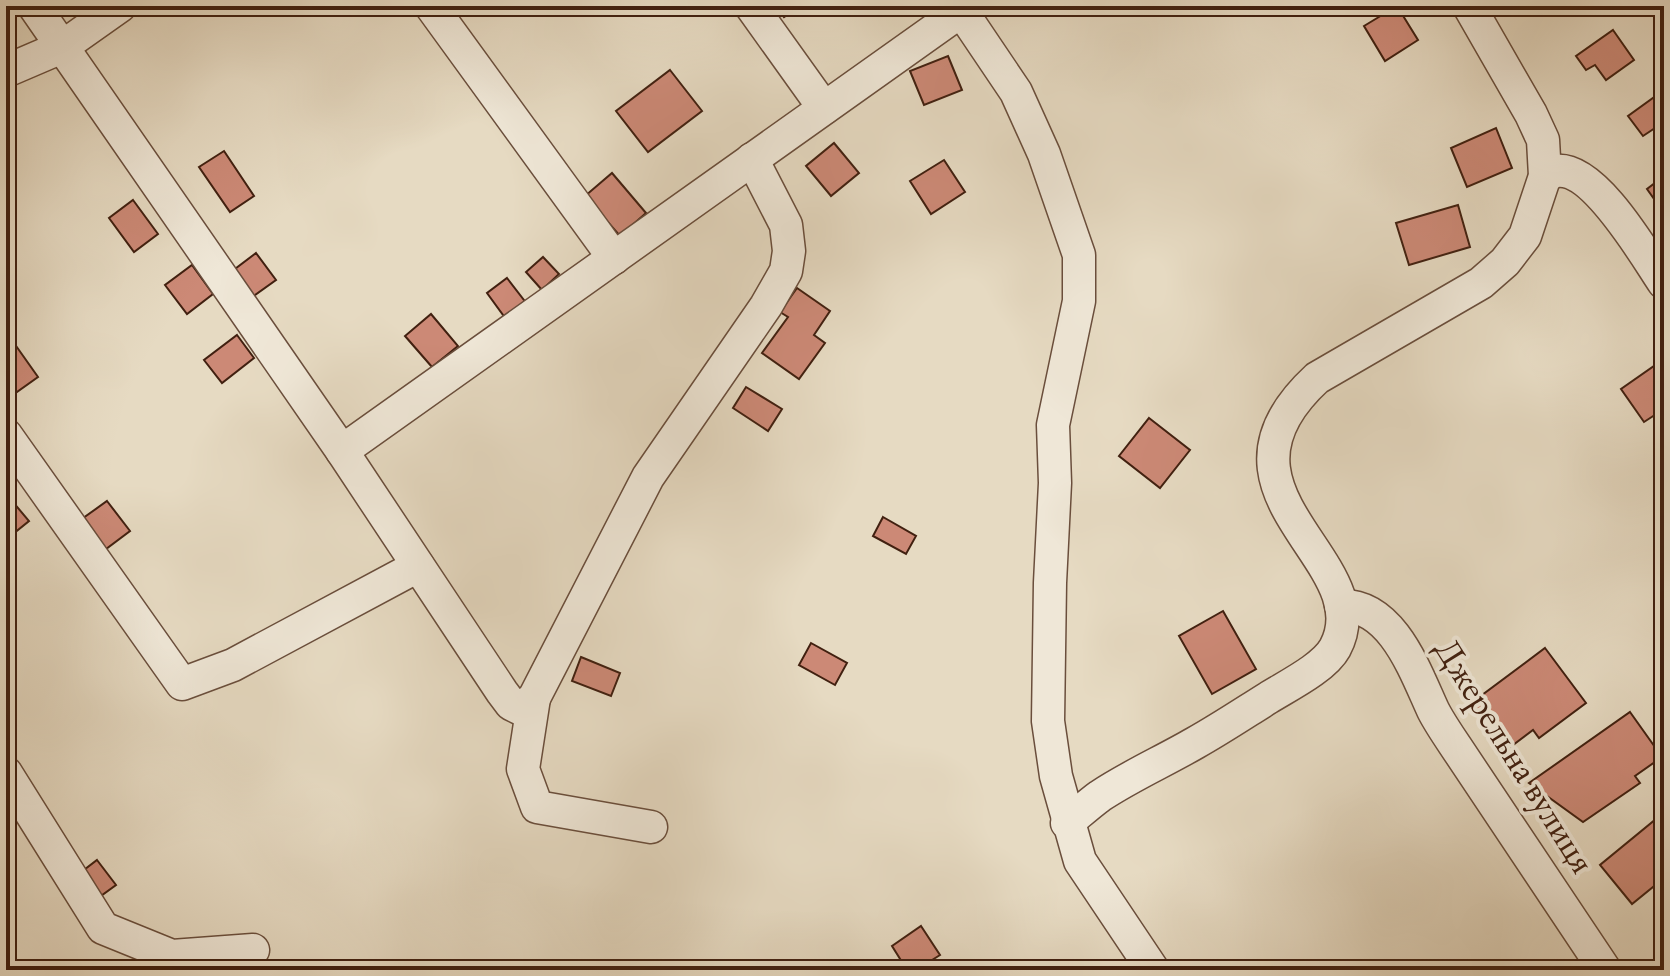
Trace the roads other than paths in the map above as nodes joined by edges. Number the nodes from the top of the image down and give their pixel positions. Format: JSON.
{"nodes":[{"id":1,"x":34,"y":6,"type":"edge"},
{"id":2,"x":120,"y":6,"type":"edge"},
{"id":3,"x":431,"y":6,"type":"edge"},
{"id":4,"x":751,"y":6,"type":"edge"},
{"id":5,"x":1477,"y":10,"type":"edge"},
{"id":6,"x":970,"y":13,"type":"edge"},
{"id":7,"x":62,"y":47,"type":"junction"},
{"id":8,"x":6,"y":71,"type":"edge"},
{"id":9,"x":824,"y":108,"type":"junction"},
{"id":10,"x":752,"y":159,"type":"junction"},
{"id":11,"x":1545,"y":176,"type":"junction"},
{"id":12,"x":614,"y":258,"type":"junction"},
{"id":13,"x":1664,"y":283,"type":"edge"},
{"id":14,"x":6,"y":435,"type":"edge"},
{"id":15,"x":342,"y":451,"type":"junction"},
{"id":16,"x":418,"y":566,"type":"junction"},
{"id":17,"x":1341,"y":606,"type":"junction"},
{"id":18,"x":534,"y":698,"type":"junction"},
{"id":19,"x":6,"y":773,"type":"edge"},
{"id":20,"x":1067,"y":823,"type":"junction"},
{"id":21,"x":651,"y":827,"type":"dead end"},
{"id":22,"x":253,"y":950,"type":"dead end"},
{"id":23,"x":1153,"y":970,"type":"edge"},
{"id":24,"x":1605,"y":970,"type":"edge"}],
"edges":[{"from":1,"to":7,"type":"street"},
{"from":2,"to":7,"type":"street"},
{"from":3,"to":12,"type":"street"},
{"from":4,"to":9,"type":"street"},
{"from":5,"to":11,"type":"street"},
{"from":6,"to":9,"type":"street"},
{"from":6,"to":20,"type":"street"},
{"from":7,"to":8,"type":"street"},
{"from":7,"to":15,"type":"street"},
{"from":9,"to":10,"type":"street"},
{"from":10,"to":12,"type":"street"},
{"from":10,"to":18,"type":"street"},
{"from":11,"to":13,"type":"street"},
{"from":11,"to":17,"type":"street"},
{"from":12,"to":15,"type":"street"},
{"from":14,"to":16,"type":"street"},
{"from":15,"to":16,"type":"street"},
{"from":16,"to":18,"type":"street"},
{"from":17,"to":20,"type":"street"},
{"from":17,"to":24,"type":"street","name":"Джерельна вулиця"},
{"from":18,"to":21,"type":"street"},
{"from":19,"to":22,"type":"street"},
{"from":20,"to":23,"type":"street"}]}
